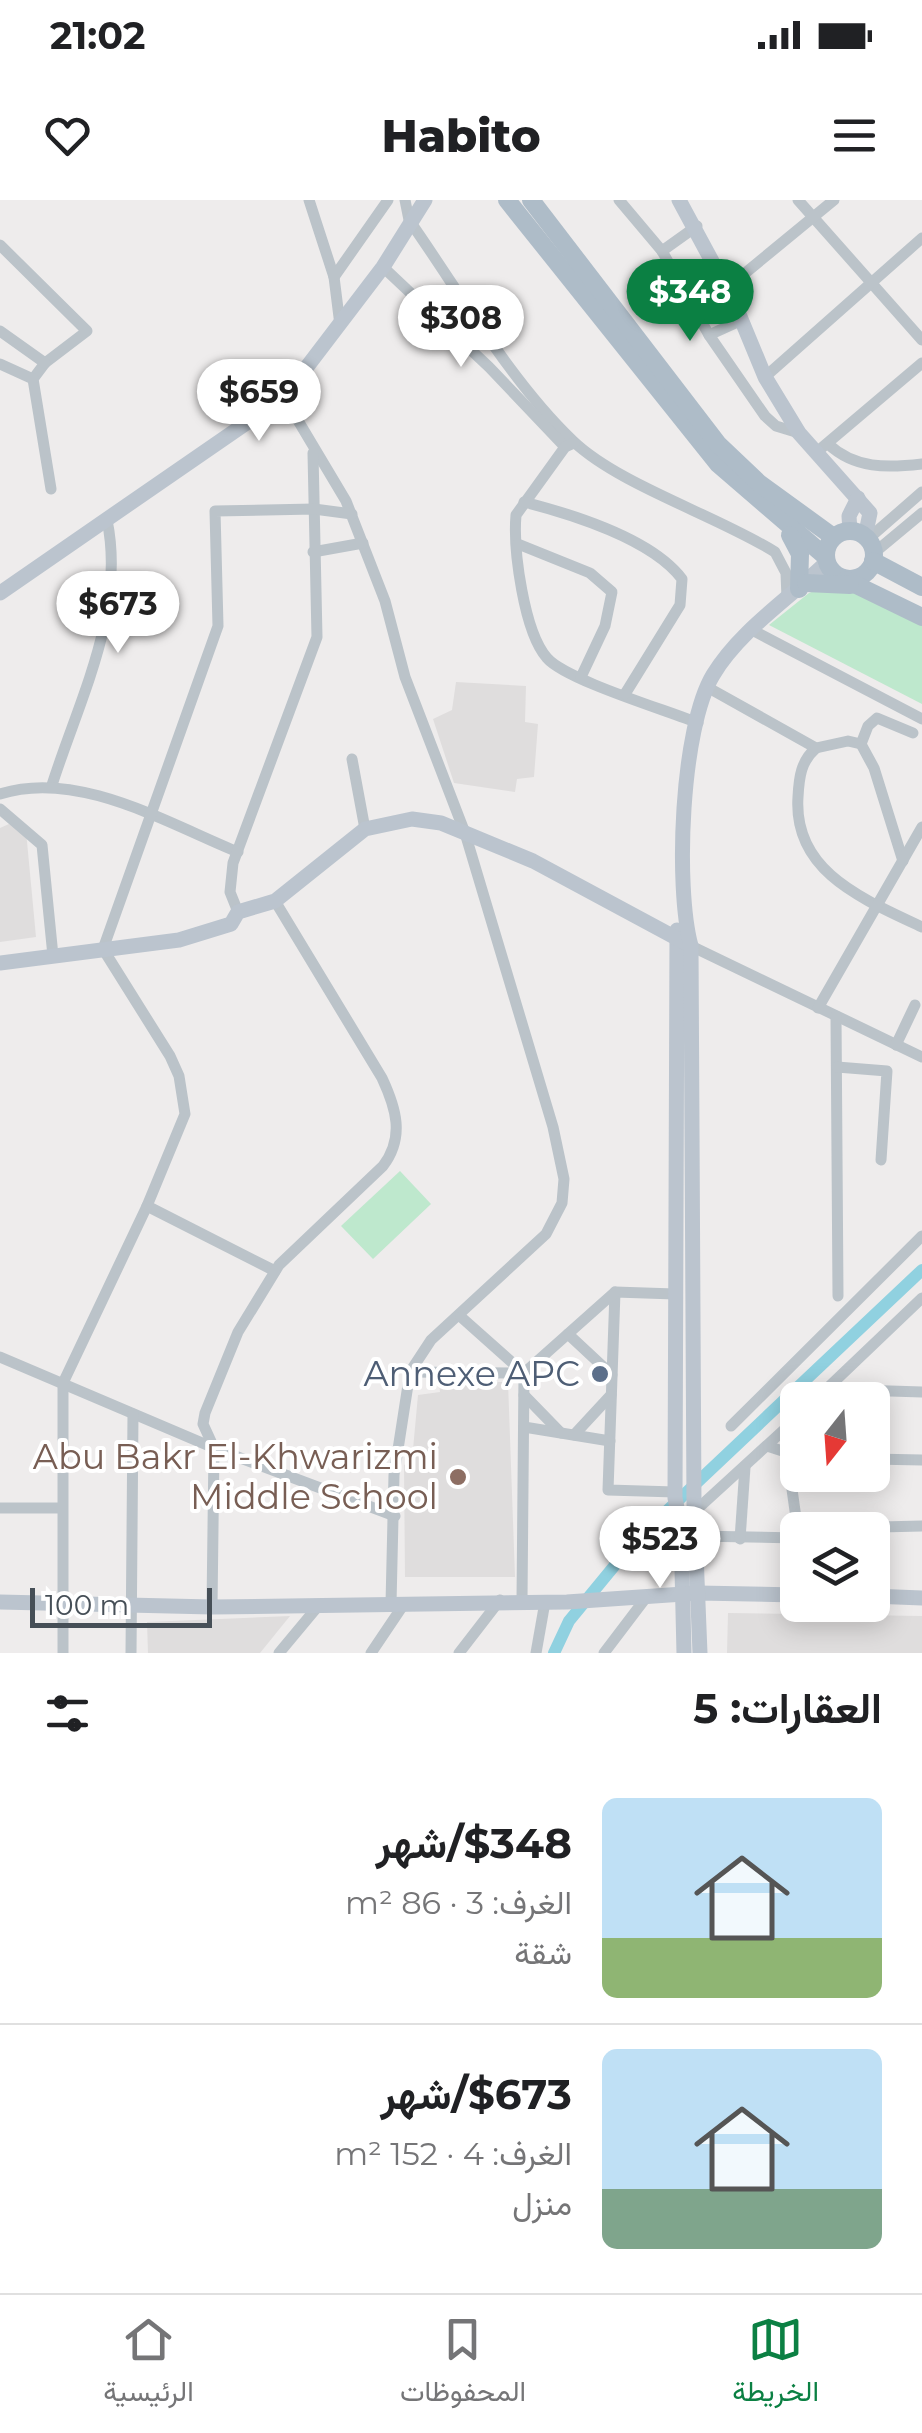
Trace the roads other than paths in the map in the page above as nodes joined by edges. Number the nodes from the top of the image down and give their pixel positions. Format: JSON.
{"nodes":[{"id":1,"x":309,"y":200,"type":"edge"},
{"id":2,"x":388,"y":200,"type":"edge"},
{"id":3,"x":405,"y":200,"type":"edge"},
{"id":4,"x":424,"y":200,"type":"edge"},
{"id":5,"x":507,"y":200,"type":"edge"},
{"id":6,"x":531,"y":200,"type":"edge"},
{"id":7,"x":619,"y":200,"type":"edge"},
{"id":8,"x":679,"y":200,"type":"edge"},
{"id":9,"x":798,"y":200,"type":"edge"},
{"id":10,"x":834,"y":200,"type":"edge"},
{"id":11,"x":814,"y":219,"type":"junction"},
{"id":12,"x":408,"y":220,"type":"junction"},
{"id":13,"x":697,"y":226,"type":"junction"},
{"id":14,"x":922,"y":238,"type":"edge"},
{"id":15,"x":0,"y":245,"type":"edge"},
{"id":16,"x":662,"y":251,"type":"junction"},
{"id":17,"x":383,"y":268,"type":"junction"},
{"id":18,"x":334,"y":277,"type":"junction"},
{"id":19,"x":873,"y":284,"type":"junction"},
{"id":20,"x":727,"y":288,"type":"junction"},
{"id":21,"x":742,"y":320,"type":"junction"},
{"id":22,"x":340,"y":326,"type":"junction"},
{"id":23,"x":0,"y":330,"type":"edge"},
{"id":24,"x":709,"y":335,"type":"junction"},
{"id":25,"x":922,"y":340,"type":"edge"},
{"id":26,"x":45,"y":363,"type":"junction"},
{"id":27,"x":922,"y":363,"type":"edge"},
{"id":28,"x":0,"y":364,"type":"edge"},
{"id":29,"x":765,"y":377,"type":"junction"},
{"id":30,"x":33,"y":378,"type":"junction"},
{"id":31,"x":284,"y":397,"type":"junction"},
{"id":32,"x":800,"y":432,"type":"junction"},
{"id":33,"x":569,"y":445,"type":"junction"},
{"id":34,"x":823,"y":448,"type":"junction"},
{"id":35,"x":313,"y":453,"type":"junction"},
{"id":36,"x":922,"y":464,"type":"edge"},
{"id":37,"x":51,"y":488,"type":"dead end"},
{"id":38,"x":922,"y":492,"type":"edge"},
{"id":39,"x":524,"y":502,"type":"junction"},
{"id":40,"x":314,"y":508,"type":"junction"},
{"id":41,"x":922,"y":513,"type":"edge"},
{"id":42,"x":352,"y":514,"type":"junction"},
{"id":43,"x":107,"y":520,"type":"junction"},
{"id":44,"x":785,"y":526,"type":"junction"},
{"id":45,"x":860,"y":543,"type":"junction"},
{"id":46,"x":363,"y":544,"type":"junction"},
{"id":47,"x":518,"y":544,"type":"junction"},
{"id":48,"x":314,"y":552,"type":"junction"},
{"id":49,"x":827,"y":560,"type":"junction"},
{"id":50,"x":846,"y":580,"type":"junction"},
{"id":51,"x":922,"y":587,"type":"edge"},
{"id":52,"x":1,"y":588,"type":"edge"},
{"id":53,"x":797,"y":590,"type":"junction"},
{"id":54,"x":868,"y":590,"type":"junction"},
{"id":55,"x":922,"y":616,"type":"edge"},
{"id":56,"x":752,"y":630,"type":"junction"},
{"id":57,"x":581,"y":677,"type":"junction"},
{"id":58,"x":707,"y":687,"type":"junction"},
{"id":59,"x":626,"y":694,"type":"junction"},
{"id":60,"x":922,"y":719,"type":"edge"},
{"id":61,"x":698,"y":722,"type":"junction"},
{"id":62,"x":912,"y":733,"type":"dead end"},
{"id":63,"x":862,"y":744,"type":"junction"},
{"id":64,"x":816,"y":748,"type":"junction"},
{"id":65,"x":352,"y":759,"type":"dead end"},
{"id":66,"x":52,"y":785,"type":"junction"},
{"id":67,"x":0,"y":794,"type":"edge"},
{"id":68,"x":0,"y":809,"type":"edge"},
{"id":69,"x":149,"y":816,"type":"junction"},
{"id":70,"x":922,"y":827,"type":"edge"},
{"id":71,"x":365,"y":828,"type":"junction"},
{"id":72,"x":464,"y":832,"type":"junction"},
{"id":73,"x":238,"y":852,"type":"junction"},
{"id":74,"x":902,"y":861,"type":"junction"},
{"id":75,"x":275,"y":901,"type":"junction"},
{"id":76,"x":877,"y":906,"type":"junction"},
{"id":77,"x":238,"y":912,"type":"junction"},
{"id":78,"x":683,"y":917,"type":"junction"},
{"id":79,"x":922,"y":927,"type":"edge"},
{"id":80,"x":674,"y":934,"type":"junction"},
{"id":81,"x":691,"y":946,"type":"junction"},
{"id":82,"x":103,"y":948,"type":"junction"},
{"id":83,"x":53,"y":956,"type":"junction"},
{"id":84,"x":0,"y":963,"type":"edge"},
{"id":85,"x":916,"y":1005,"type":"dead end"},
{"id":86,"x":818,"y":1008,"type":"junction"},
{"id":87,"x":836,"y":1016,"type":"junction"},
{"id":88,"x":896,"y":1045,"type":"junction"},
{"id":89,"x":922,"y":1057,"type":"edge"},
{"id":90,"x":838,"y":1067,"type":"junction"},
{"id":91,"x":881,"y":1160,"type":"dead end"},
{"id":92,"x":147,"y":1206,"type":"junction"},
{"id":93,"x":922,"y":1236,"type":"edge"},
{"id":94,"x":275,"y":1270,"type":"junction"},
{"id":95,"x":615,"y":1292,"type":"junction"},
{"id":96,"x":675,"y":1294,"type":"junction"},
{"id":97,"x":838,"y":1296,"type":"dead end"},
{"id":98,"x":922,"y":1298,"type":"edge"},
{"id":99,"x":461,"y":1317,"type":"junction"},
{"id":100,"x":568,"y":1334,"type":"junction"},
{"id":101,"x":0,"y":1356,"type":"edge"},
{"id":102,"x":410,"y":1372,"type":"junction"},
{"id":103,"x":524,"y":1373,"type":"junction"},
{"id":104,"x":612,"y":1375,"type":"junction"},
{"id":105,"x":63,"y":1382,"type":"junction"},
{"id":106,"x":834,"y":1382,"type":"edge"},
{"id":107,"x":890,"y":1391,"type":"edge"},
{"id":108,"x":922,"y":1392,"type":"edge"},
{"id":109,"x":524,"y":1395,"type":"junction"},
{"id":110,"x":611,"y":1395,"type":"junction"},
{"id":111,"x":134,"y":1414,"type":"junction"},
{"id":112,"x":731,"y":1426,"type":"dead end"},
{"id":113,"x":524,"y":1427,"type":"junction"},
{"id":114,"x":567,"y":1434,"type":"junction"},
{"id":115,"x":780,"y":1434,"type":"edge"},
{"id":116,"x":610,"y":1441,"type":"junction"},
{"id":117,"x":767,"y":1446,"type":"junction"},
{"id":118,"x":214,"y":1448,"type":"junction"},
{"id":119,"x":780,"y":1451,"type":"edge"},
{"id":120,"x":890,"y":1459,"type":"edge"},
{"id":121,"x":922,"y":1460,"type":"edge"},
{"id":122,"x":745,"y":1467,"type":"junction"},
{"id":123,"x":675,"y":1495,"type":"junction"},
{"id":124,"x":0,"y":1508,"type":"edge"},
{"id":125,"x":61,"y":1508,"type":"junction"},
{"id":126,"x":694,"y":1508,"type":"junction"},
{"id":127,"x":395,"y":1516,"type":"junction"},
{"id":128,"x":922,"y":1526,"type":"edge"},
{"id":129,"x":890,"y":1529,"type":"edge"},
{"id":130,"x":688,"y":1532,"type":"junction"},
{"id":131,"x":780,"y":1537,"type":"edge"},
{"id":132,"x":740,"y":1539,"type":"junction"},
{"id":133,"x":690,"y":1594,"type":"junction"},
{"id":134,"x":780,"y":1595,"type":"edge"},
{"id":135,"x":890,"y":1597,"type":"edge"},
{"id":136,"x":644,"y":1598,"type":"junction"},
{"id":137,"x":922,"y":1598,"type":"edge"},
{"id":138,"x":500,"y":1600,"type":"junction"},
{"id":139,"x":522,"y":1600,"type":"junction"},
{"id":140,"x":0,"y":1602,"type":"edge"},
{"id":141,"x":546,"y":1602,"type":"junction"},
{"id":142,"x":63,"y":1604,"type":"junction"},
{"id":143,"x":397,"y":1604,"type":"junction"},
{"id":144,"x":319,"y":1605,"type":"junction"},
{"id":145,"x":130,"y":1607,"type":"junction"},
{"id":146,"x":212,"y":1607,"type":"junction"},
{"id":147,"x":63,"y":1653,"type":"edge"},
{"id":148,"x":132,"y":1653,"type":"edge"},
{"id":149,"x":279,"y":1653,"type":"edge"},
{"id":150,"x":371,"y":1653,"type":"edge"},
{"id":151,"x":460,"y":1653,"type":"edge"},
{"id":152,"x":536,"y":1653,"type":"edge"},
{"id":153,"x":604,"y":1653,"type":"edge"},
{"id":154,"x":684,"y":1653,"type":"edge"},
{"id":155,"x":700,"y":1653,"type":"edge"}],
"edges":[{"from":1,"to":18,"type":"street"},
{"from":2,"to":18,"type":"street"},
{"from":3,"to":12,"type":"street"},
{"from":4,"to":12,"type":"street"},
{"from":5,"to":44,"type":"main road"},
{"from":6,"to":45,"type":"main road"},
{"from":7,"to":16,"type":"street"},
{"from":8,"to":13,"type":"street"},
{"from":9,"to":11,"type":"street"},
{"from":10,"to":11,"type":"street"},
{"from":11,"to":19,"type":"street"},
{"from":11,"to":20,"type":"street"},
{"from":12,"to":17,"type":"street"},
{"from":12,"to":33,"type":"street"},
{"from":13,"to":16,"type":"street"},
{"from":13,"to":20,"type":"street"},
{"from":14,"to":19,"type":"street"},
{"from":15,"to":26,"type":"street"},
{"from":16,"to":24,"type":"street"},
{"from":17,"to":22,"type":"street"},
{"from":17,"to":33,"type":"street"},
{"from":18,"to":22,"type":"street"},
{"from":19,"to":25,"type":"street"},
{"from":19,"to":29,"type":"street"},
{"from":20,"to":21,"type":"street"},
{"from":21,"to":24,"type":"street"},
{"from":21,"to":29,"type":"street"},
{"from":22,"to":31,"type":"street"},
{"from":23,"to":26,"type":"street"},
{"from":24,"to":32,"type":"street"},
{"from":26,"to":30,"type":"street"},
{"from":27,"to":34,"type":"street"},
{"from":28,"to":30,"type":"street"},
{"from":29,"to":32,"type":"street"},
{"from":30,"to":37,"type":"street"},
{"from":31,"to":35,"type":"street"},
{"from":31,"to":43,"type":"street"},
{"from":32,"to":34,"type":"street"},
{"from":33,"to":39,"type":"street"},
{"from":33,"to":53,"type":"street"},
{"from":34,"to":36,"type":"street"},
{"from":34,"to":45,"type":"street"},
{"from":35,"to":40,"type":"street"},
{"from":35,"to":42,"type":"street"},
{"from":38,"to":45,"type":"street"},
{"from":39,"to":47,"type":"street"},
{"from":39,"to":59,"type":"street"},
{"from":40,"to":42,"type":"street"},
{"from":40,"to":48,"type":"street"},
{"from":40,"to":69,"type":"street"},
{"from":41,"to":45,"type":"street"},
{"from":42,"to":46,"type":"street"},
{"from":43,"to":52,"type":"street"},
{"from":43,"to":66,"type":"street"},
{"from":44,"to":49,"type":"main road"},
{"from":44,"to":53,"type":"main road"},
{"from":45,"to":49,"type":"main road"},
{"from":45,"to":50,"type":"main road"},
{"from":45,"to":51,"type":"main road"},
{"from":46,"to":48,"type":"street"},
{"from":46,"to":72,"type":"street"},
{"from":47,"to":57,"type":"street"},
{"from":47,"to":57,"type":"street"},
{"from":48,"to":73,"type":"street"},
{"from":49,"to":50,"type":"main road"},
{"from":49,"to":53,"type":"street"},
{"from":50,"to":54,"type":"main road"},
{"from":53,"to":54,"type":"main road"},
{"from":53,"to":56,"type":"street"},
{"from":54,"to":55,"type":"main road"},
{"from":56,"to":58,"type":"street"},
{"from":56,"to":60,"type":"street"},
{"from":57,"to":59,"type":"street"},
{"from":58,"to":61,"type":"street"},
{"from":58,"to":64,"type":"street"},
{"from":59,"to":61,"type":"street"},
{"from":61,"to":78,"type":"street"},
{"from":62,"to":63,"type":"street"},
{"from":63,"to":64,"type":"street"},
{"from":63,"to":74,"type":"street"},
{"from":64,"to":76,"type":"street"},
{"from":65,"to":71,"type":"street"},
{"from":66,"to":67,"type":"street"},
{"from":66,"to":69,"type":"street"},
{"from":68,"to":83,"type":"street"},
{"from":69,"to":73,"type":"street"},
{"from":69,"to":82,"type":"street"},
{"from":70,"to":74,"type":"street"},
{"from":71,"to":72,"type":"street"},
{"from":71,"to":75,"type":"street"},
{"from":72,"to":80,"type":"street"},
{"from":72,"to":99,"type":"street"},
{"from":73,"to":77,"type":"street"},
{"from":74,"to":76,"type":"street"},
{"from":75,"to":77,"type":"street"},
{"from":75,"to":94,"type":"street"},
{"from":76,"to":79,"type":"street"},
{"from":76,"to":86,"type":"street"},
{"from":77,"to":82,"type":"street"},
{"from":78,"to":80,"type":"street"},
{"from":78,"to":81,"type":"street"},
{"from":80,"to":81,"type":"street"},
{"from":80,"to":96,"type":"street"},
{"from":81,"to":86,"type":"street"},
{"from":81,"to":126,"type":"street"},
{"from":82,"to":83,"type":"street"},
{"from":82,"to":92,"type":"street"},
{"from":83,"to":84,"type":"street"},
{"from":85,"to":88,"type":"street"},
{"from":86,"to":87,"type":"street"},
{"from":87,"to":88,"type":"street"},
{"from":87,"to":90,"type":"street"},
{"from":88,"to":89,"type":"street"},
{"from":90,"to":91,"type":"street"},
{"from":90,"to":97,"type":"street"},
{"from":92,"to":94,"type":"street"},
{"from":92,"to":105,"type":"street"},
{"from":93,"to":112,"type":"street"},
{"from":94,"to":118,"type":"street"},
{"from":95,"to":96,"type":"street"},
{"from":95,"to":100,"type":"street"},
{"from":95,"to":104,"type":"street"},
{"from":96,"to":123,"type":"street"},
{"from":98,"to":106,"type":"street"},
{"from":99,"to":102,"type":"street"},
{"from":99,"to":103,"type":"street"},
{"from":100,"to":103,"type":"street"},
{"from":100,"to":104,"type":"street"},
{"from":101,"to":105,"type":"street"},
{"from":102,"to":103,"type":"street"},
{"from":102,"to":127,"type":"street"},
{"from":103,"to":109,"type":"street"},
{"from":104,"to":110,"type":"street"},
{"from":105,"to":111,"type":"street"},
{"from":105,"to":125,"type":"street"},
{"from":107,"to":108,"type":"street"},
{"from":109,"to":113,"type":"street"},
{"from":109,"to":114,"type":"street"},
{"from":110,"to":114,"type":"street"},
{"from":110,"to":116,"type":"street"},
{"from":111,"to":118,"type":"street"},
{"from":111,"to":145,"type":"street"},
{"from":113,"to":114,"type":"street"},
{"from":113,"to":139,"type":"street"},
{"from":114,"to":116,"type":"street"},
{"from":115,"to":117,"type":"street"},
{"from":116,"to":123,"type":"street"},
{"from":117,"to":119,"type":"street"},
{"from":117,"to":122,"type":"street"},
{"from":118,"to":127,"type":"street"},
{"from":118,"to":146,"type":"street"},
{"from":120,"to":121,"type":"street"},
{"from":122,"to":126,"type":"street"},
{"from":122,"to":132,"type":"street"},
{"from":123,"to":130,"type":"street"},
{"from":124,"to":125,"type":"street"},
{"from":125,"to":142,"type":"street"},
{"from":126,"to":130,"type":"street"},
{"from":127,"to":143,"type":"street"},
{"from":128,"to":129,"type":"street"},
{"from":130,"to":132,"type":"street"},
{"from":130,"to":133,"type":"street"},
{"from":131,"to":132,"type":"street"},
{"from":133,"to":134,"type":"street"},
{"from":133,"to":136,"type":"street"},
{"from":133,"to":154,"type":"street"},
{"from":133,"to":155,"type":"street"},
{"from":135,"to":137,"type":"street"},
{"from":136,"to":141,"type":"street"},
{"from":136,"to":153,"type":"street"},
{"from":138,"to":139,"type":"street"},
{"from":138,"to":143,"type":"street"},
{"from":138,"to":151,"type":"street"},
{"from":139,"to":141,"type":"street"},
{"from":140,"to":142,"type":"street"},
{"from":141,"to":152,"type":"street"},
{"from":142,"to":145,"type":"street"},
{"from":142,"to":147,"type":"street"},
{"from":143,"to":144,"type":"street"},
{"from":143,"to":150,"type":"street"},
{"from":144,"to":146,"type":"street"},
{"from":144,"to":149,"type":"street"},
{"from":145,"to":146,"type":"street"},
{"from":145,"to":148,"type":"street"}]}
